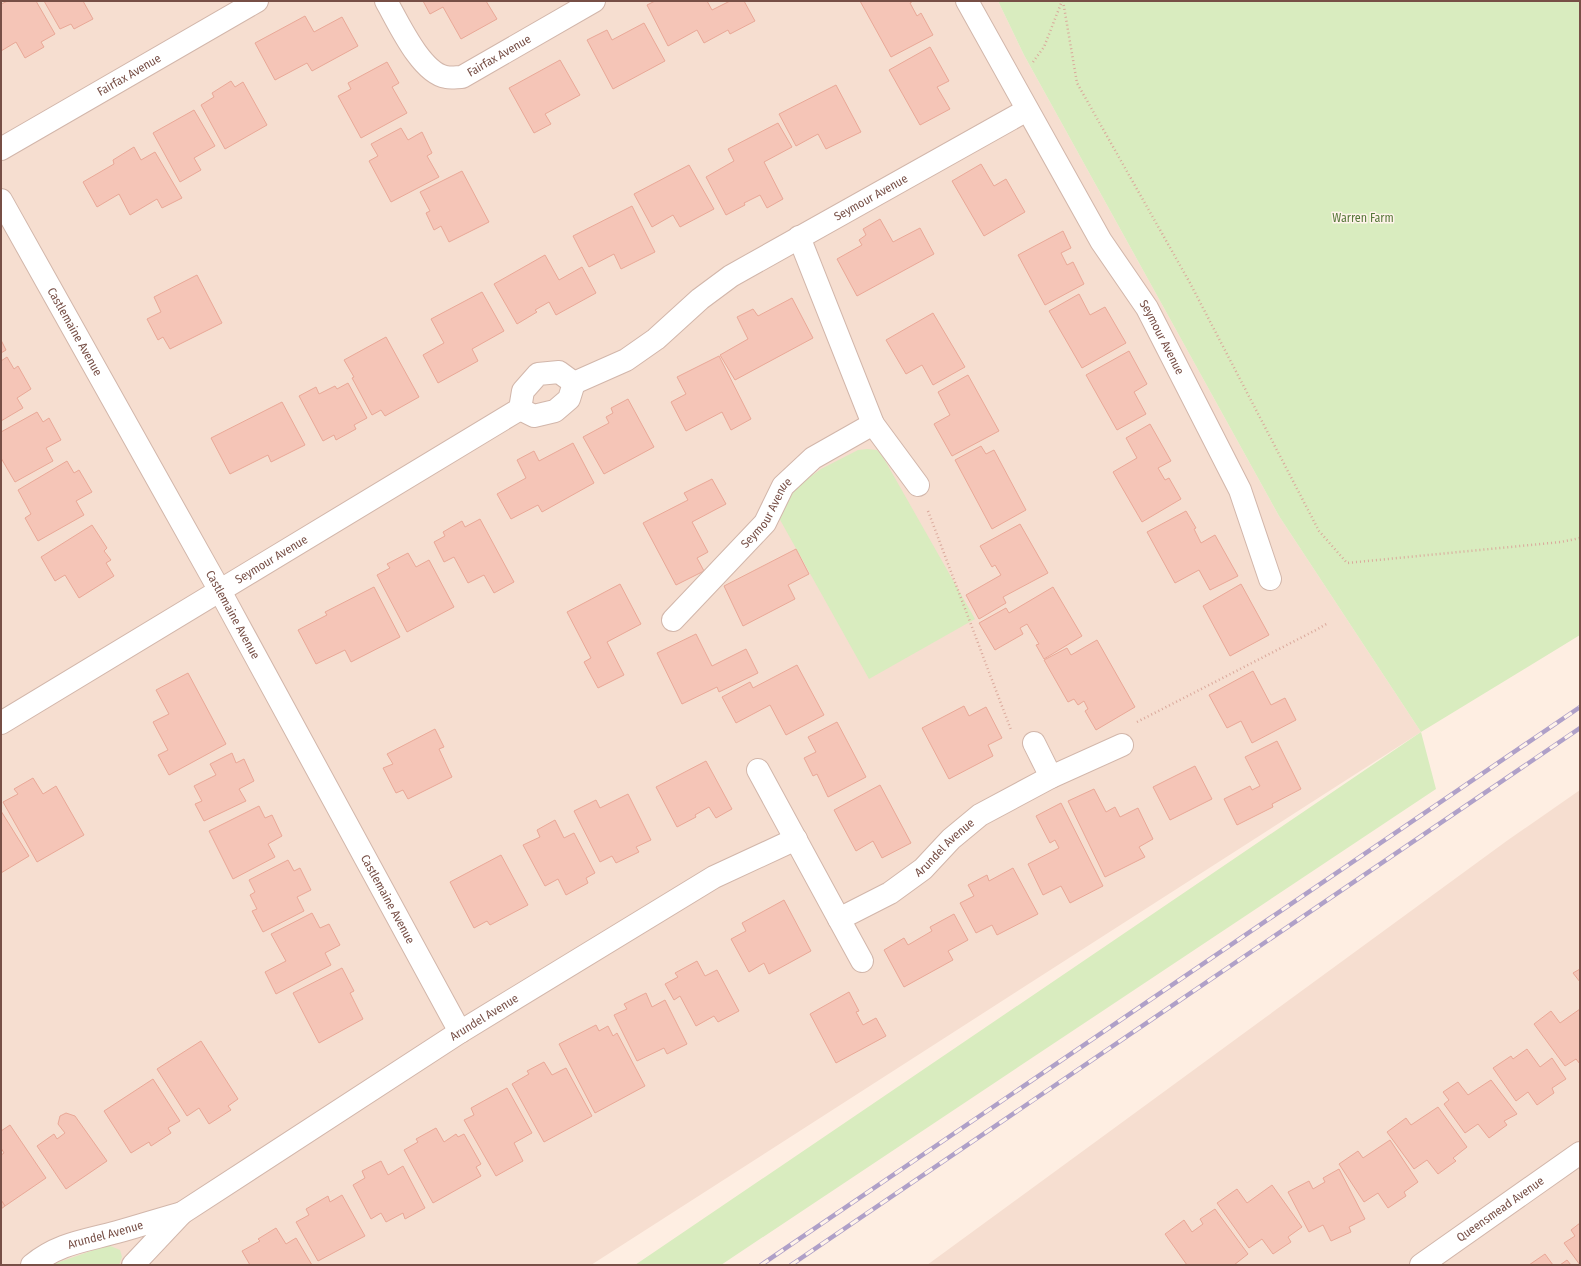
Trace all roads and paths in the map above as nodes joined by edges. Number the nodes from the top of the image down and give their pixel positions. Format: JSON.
{"nodes":[{"id":1,"x":257,"y":1,"type":"edge"},
{"id":2,"x":386,"y":1,"type":"edge"},
{"id":3,"x":594,"y":1,"type":"edge"},
{"id":4,"x":967,"y":1,"type":"edge"},
{"id":5,"x":1062,"y":1,"type":"edge"},
{"id":6,"x":1030,"y":66,"type":"dead end"},
{"id":7,"x":1027,"y":110,"type":"junction"},
{"id":8,"x":1,"y":149,"type":"edge"},
{"id":9,"x":1,"y":200,"type":"edge"},
{"id":10,"x":799,"y":238,"type":"junction"},
{"id":11,"x":574,"y":383,"type":"junction"},
{"id":12,"x":520,"y":409,"type":"junction"},
{"id":13,"x":873,"y":424,"type":"junction"},
{"id":14,"x":918,"y":485,"type":"joint"},
{"id":15,"x":1580,"y":538,"type":"edge"},
{"id":16,"x":1270,"y":579,"type":"dead end"},
{"id":17,"x":220,"y":591,"type":"junction"},
{"id":18,"x":673,"y":620,"type":"dead end"},
{"id":19,"x":1328,"y":623,"type":"dead end"},
{"id":20,"x":1,"y":723,"type":"edge"},
{"id":21,"x":1034,"y":743,"type":"joint"},
{"id":22,"x":1122,"y":745,"type":"joint"},
{"id":23,"x":758,"y":770,"type":"dead end"},
{"id":24,"x":1051,"y":777,"type":"junction"},
{"id":25,"x":796,"y":838,"type":"junction"},
{"id":26,"x":839,"y":919,"type":"junction"},
{"id":27,"x":862,"y":961,"type":"dead end"},
{"id":28,"x":460,"y":1032,"type":"junction"},
{"id":29,"x":1580,"y":1153,"type":"edge"},
{"id":30,"x":182,"y":1213,"type":"junction"},
{"id":31,"x":32,"y":1265,"type":"edge"},
{"id":32,"x":133,"y":1265,"type":"edge"},
{"id":33,"x":1421,"y":1265,"type":"edge"}],
"edges":[{"from":1,"to":8,"type":"street","name":"Fairfax Avenue"},
{"from":2,"to":3,"type":"street","name":"Fairfax Avenue"},
{"from":4,"to":7,"type":"street","name":"Seymour Avenue"},
{"from":5,"to":6,"type":"path"},
{"from":5,"to":15,"type":"path"},
{"from":7,"to":10,"type":"street","name":"Seymour Avenue"},
{"from":7,"to":16,"type":"street","name":"Seymour Avenue"},
{"from":9,"to":17,"type":"street","name":"Castlemaine Avenue"},
{"from":10,"to":11,"type":"street","name":"Seymour Avenue"},
{"from":10,"to":13,"type":"street"},
{"from":11,"to":12,"type":"street"},
{"from":11,"to":12,"type":"street"},
{"from":12,"to":17,"type":"street","name":"Seymour Avenue"},
{"from":13,"to":14,"type":"street"},
{"from":13,"to":18,"type":"street","name":"Seymour Avenue"},
{"from":14,"to":21,"type":"path"},
{"from":17,"to":20,"type":"street","name":"Seymour Avenue"},
{"from":17,"to":28,"type":"street","name":"Castlemaine Avenue"},
{"from":19,"to":22,"type":"path"},
{"from":21,"to":24,"type":"street"},
{"from":22,"to":24,"type":"street","name":"Arundel Avenue"},
{"from":23,"to":25,"type":"street"},
{"from":24,"to":26,"type":"street","name":"Arundel Avenue"},
{"from":25,"to":26,"type":"street"},
{"from":25,"to":28,"type":"street","name":"Arundel Avenue"},
{"from":26,"to":27,"type":"street"},
{"from":28,"to":30,"type":"street","name":"Arundel Avenue"},
{"from":29,"to":33,"type":"street","name":"Queensmead Avenue"},
{"from":30,"to":31,"type":"street","name":"Arundel Avenue"},
{"from":30,"to":32,"type":"street","name":"Arundel Avenue"}]}
